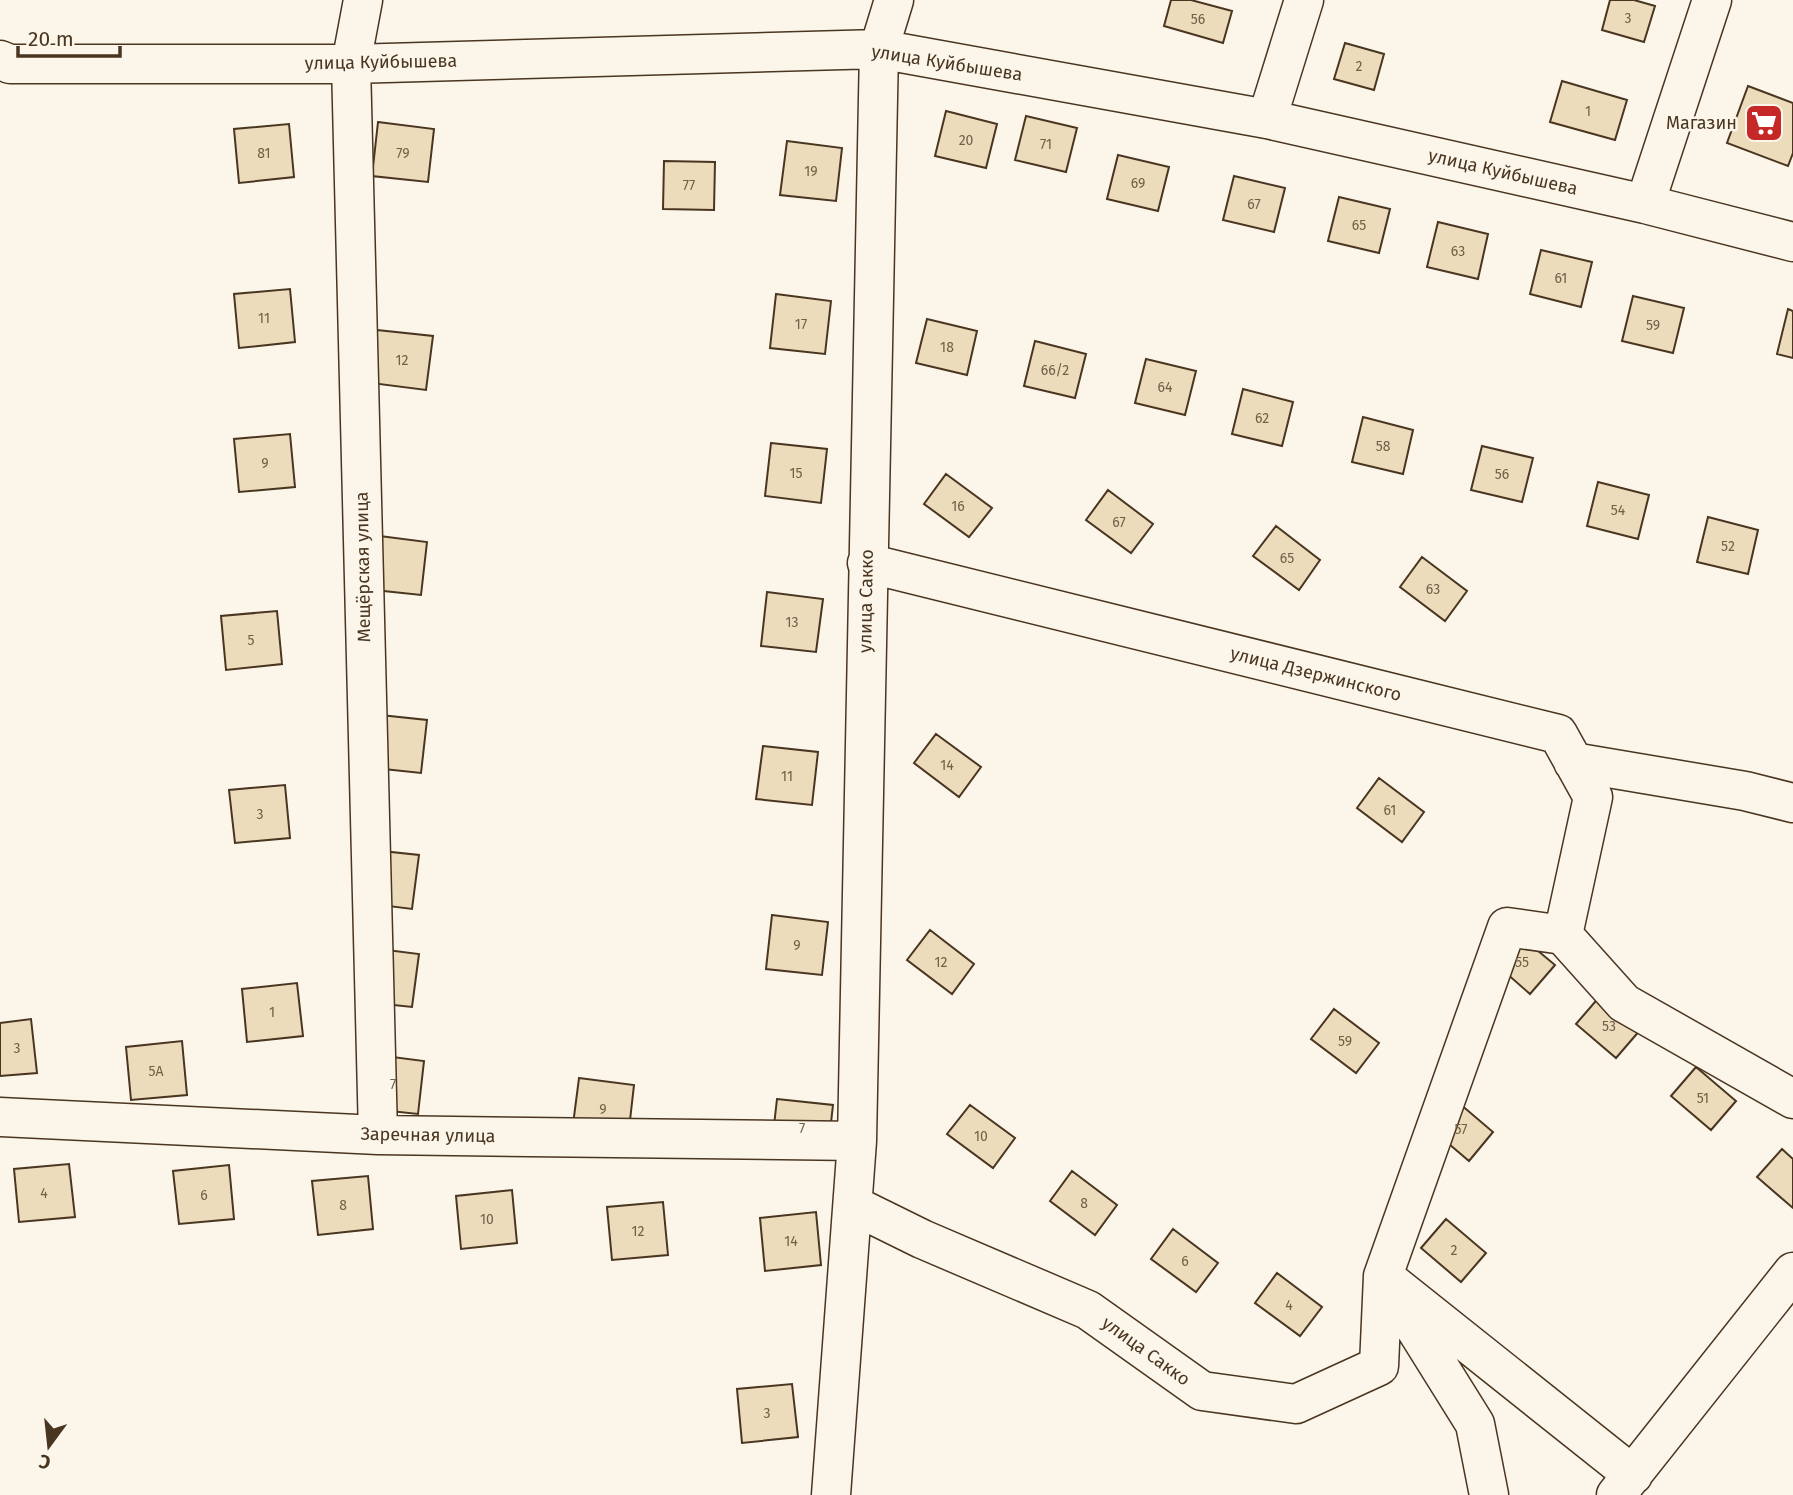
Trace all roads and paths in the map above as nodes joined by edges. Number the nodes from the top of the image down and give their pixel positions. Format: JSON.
{"nodes":[{"id":1,"x":363,"y":0,"type":"edge"},
{"id":2,"x":894,"y":0,"type":"edge"},
{"id":3,"x":1304,"y":0,"type":"edge"},
{"id":4,"x":1712,"y":0,"type":"edge"},
{"id":5,"x":879,"y":49,"type":"junction"},
{"id":6,"x":0,"y":60,"type":"edge"},
{"id":7,"x":351,"y":64,"type":"junction"},
{"id":8,"x":1267,"y":119,"type":"junction"},
{"id":9,"x":1644,"y":204,"type":"junction"},
{"id":10,"x":1793,"y":242,"type":"edge"},
{"id":11,"x":867,"y":564,"type":"junction"},
{"id":12,"x":1573,"y":762,"type":"junction"},
{"id":13,"x":1793,"y":803,"type":"edge"},
{"id":14,"x":1563,"y":935,"type":"junction"},
{"id":15,"x":1793,"y":1099,"type":"edge"},
{"id":16,"x":0,"y":1117,"type":"edge"},
{"id":17,"x":378,"y":1135,"type":"junction"},
{"id":18,"x":857,"y":1141,"type":"junction"},
{"id":19,"x":853,"y":1205,"type":"junction"},
{"id":20,"x":1793,"y":1272,"type":"edge"},
{"id":21,"x":1383,"y":1276,"type":"junction"},
{"id":22,"x":1625,"y":1485,"type":"edge"},
{"id":23,"x":831,"y":1495,"type":"edge"},
{"id":24,"x":1489,"y":1495,"type":"edge"}],
"edges":[{"from":1,"to":7,"type":"street","name":"Мещёрская улица"},
{"from":2,"to":5,"type":"street","name":"улица Сакко"},
{"from":3,"to":8,"type":"street"},
{"from":4,"to":9,"type":"street"},
{"from":5,"to":7,"type":"street","name":"улица Куйбышева"},
{"from":5,"to":8,"type":"street","name":"улица Куйбышева"},
{"from":5,"to":11,"type":"street","name":"улица Сакко"},
{"from":6,"to":7,"type":"street","name":"улица Куйбышева"},
{"from":7,"to":17,"type":"street","name":"Мещёрская улица"},
{"from":8,"to":9,"type":"street","name":"улица Куйбышева"},
{"from":9,"to":10,"type":"street","name":"улица Куйбышева"},
{"from":11,"to":12,"type":"street","name":"улица Дзержинского"},
{"from":11,"to":18,"type":"street","name":"улица Сакко"},
{"from":12,"to":13,"type":"street"},
{"from":12,"to":14,"type":"street","name":"улица Дзержинского"},
{"from":14,"to":15,"type":"street"},
{"from":14,"to":21,"type":"street"},
{"from":16,"to":17,"type":"street","name":"Заречная улица"},
{"from":17,"to":18,"type":"street","name":"Заречная улица"},
{"from":18,"to":19,"type":"street","name":"улица Сакко"},
{"from":19,"to":21,"type":"street","name":"улица Сакко"},
{"from":19,"to":23,"type":"street","name":"улица Сакко"},
{"from":20,"to":22,"type":"street"},
{"from":21,"to":22,"type":"street"},
{"from":21,"to":24,"type":"street"}]}
